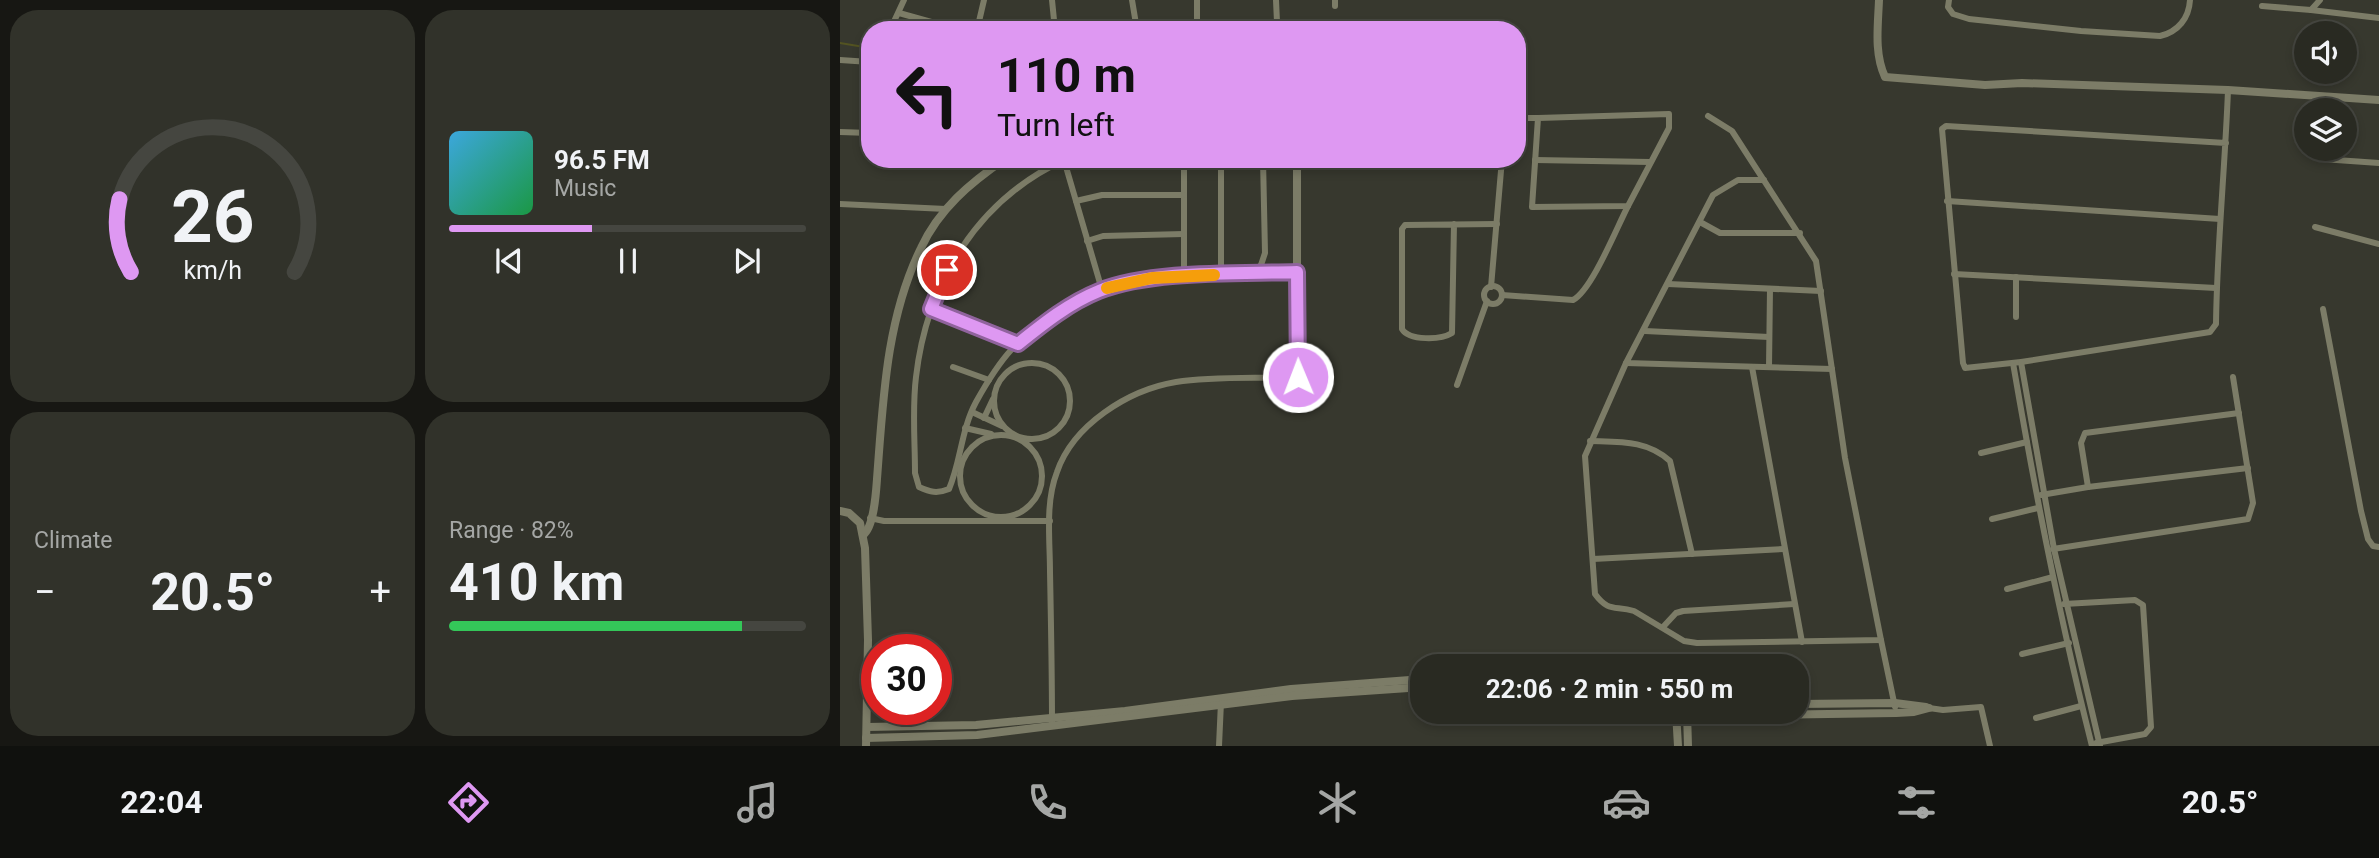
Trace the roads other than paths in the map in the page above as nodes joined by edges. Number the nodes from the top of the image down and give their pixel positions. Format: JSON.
{"nodes":[{"id":1,"x":904,"y":0,"type":"edge"},
{"id":2,"x":984,"y":0,"type":"edge"},
{"id":3,"x":1052,"y":0,"type":"edge"},
{"id":4,"x":1132,"y":0,"type":"edge"},
{"id":5,"x":1197,"y":0,"type":"edge"},
{"id":6,"x":1276,"y":0,"type":"edge"},
{"id":7,"x":1879,"y":0,"type":"edge"},
{"id":8,"x":1949,"y":0,"type":"edge"},
{"id":9,"x":2190,"y":0,"type":"edge"},
{"id":10,"x":2320,"y":0,"type":"edge"},
{"id":11,"x":2262,"y":6,"type":"dead end"},
{"id":12,"x":2311,"y":10,"type":"junction"},
{"id":13,"x":899,"y":13,"type":"junction"},
{"id":14,"x":2379,"y":18,"type":"edge"},
{"id":15,"x":895,"y":21,"type":"edge"},
{"id":16,"x":928,"y":21,"type":"edge"},
{"id":17,"x":979,"y":21,"type":"edge"},
{"id":18,"x":1054,"y":21,"type":"edge"},
{"id":19,"x":1136,"y":21,"type":"edge"},
{"id":20,"x":1198,"y":21,"type":"edge"},
{"id":21,"x":1276,"y":21,"type":"edge"},
{"id":22,"x":840,"y":60,"type":"edge"},
{"id":23,"x":861,"y":61,"type":"edge"},
{"id":24,"x":2228,"y":90,"type":"junction"},
{"id":25,"x":2379,"y":100,"type":"edge"},
{"id":26,"x":1708,"y":116,"type":"dead end"},
{"id":27,"x":1526,"y":118,"type":"edge"},
{"id":28,"x":1538,"y":118,"type":"junction"},
{"id":29,"x":840,"y":132,"type":"edge"},
{"id":30,"x":861,"y":132,"type":"edge"},
{"id":31,"x":2226,"y":144,"type":"junction"},
{"id":32,"x":1535,"y":160,"type":"junction"},
{"id":33,"x":2350,"y":161,"type":"edge"},
{"id":34,"x":1650,"y":162,"type":"junction"},
{"id":35,"x":2379,"y":163,"type":"edge"},
{"id":36,"x":992,"y":168,"type":"edge"},
{"id":37,"x":1052,"y":168,"type":"edge"},
{"id":38,"x":1067,"y":168,"type":"edge"},
{"id":39,"x":1184,"y":168,"type":"edge"},
{"id":40,"x":1221,"y":168,"type":"edge"},
{"id":41,"x":1263,"y":168,"type":"edge"},
{"id":42,"x":1297,"y":168,"type":"edge"},
{"id":43,"x":1501,"y":168,"type":"edge"},
{"id":44,"x":1764,"y":180,"type":"junction"},
{"id":45,"x":1184,"y":195,"type":"junction"},
{"id":46,"x":1076,"y":201,"type":"junction"},
{"id":47,"x":1947,"y":201,"type":"junction"},
{"id":48,"x":840,"y":204,"type":"edge"},
{"id":49,"x":1628,"y":206,"type":"junction"},
{"id":50,"x":946,"y":209,"type":"junction"},
{"id":51,"x":2220,"y":219,"type":"junction"},
{"id":52,"x":1700,"y":222,"type":"junction"},
{"id":53,"x":1454,"y":224,"type":"junction"},
{"id":54,"x":1497,"y":224,"type":"junction"},
{"id":55,"x":2315,"y":227,"type":"dead end"},
{"id":56,"x":1800,"y":233,"type":"junction"},
{"id":57,"x":1184,"y":234,"type":"junction"},
{"id":58,"x":1087,"y":241,"type":"junction"},
{"id":59,"x":2379,"y":244,"type":"edge"},
{"id":60,"x":1297,"y":272,"type":"junction"},
{"id":61,"x":1251,"y":274,"type":"junction"},
{"id":62,"x":1954,"y":274,"type":"junction"},
{"id":63,"x":1221,"y":275,"type":"junction"},
{"id":64,"x":1184,"y":276,"type":"junction"},
{"id":65,"x":2016,"y":277,"type":"junction"},
{"id":66,"x":1668,"y":284,"type":"junction"},
{"id":67,"x":1491,"y":287,"type":"junction"},
{"id":68,"x":2216,"y":288,"type":"junction"},
{"id":69,"x":1770,"y":289,"type":"junction"},
{"id":70,"x":1102,"y":290,"type":"junction"},
{"id":71,"x":1821,"y":291,"type":"junction"},
{"id":72,"x":1502,"y":295,"type":"junction"},
{"id":73,"x":1487,"y":301,"type":"junction"},
{"id":74,"x":931,"y":309,"type":"junction"},
{"id":75,"x":2323,"y":309,"type":"dead end"},
{"id":76,"x":2016,"y":317,"type":"dead end"},
{"id":77,"x":1645,"y":331,"type":"junction"},
{"id":78,"x":1769,"y":337,"type":"junction"},
{"id":79,"x":1018,"y":344,"type":"junction"},
{"id":80,"x":2021,"y":362,"type":"junction"},
{"id":81,"x":1626,"y":363,"type":"junction"},
{"id":82,"x":2013,"y":363,"type":"junction"},
{"id":83,"x":953,"y":367,"type":"dead end"},
{"id":84,"x":1752,"y":367,"type":"junction"},
{"id":85,"x":1769,"y":367,"type":"junction"},
{"id":86,"x":1832,"y":369,"type":"junction"},
{"id":87,"x":2233,"y":377,"type":"dead end"},
{"id":88,"x":989,"y":380,"type":"junction"},
{"id":89,"x":1457,"y":385,"type":"dead end"},
{"id":90,"x":994,"y":397,"type":"junction"},
{"id":91,"x":972,"y":412,"type":"junction"},
{"id":92,"x":2239,"y":413,"type":"junction"},
{"id":93,"x":984,"y":418,"type":"junction"},
{"id":94,"x":1003,"y":426,"type":"junction"},
{"id":95,"x":965,"y":428,"type":"junction"},
{"id":96,"x":977,"y":432,"type":"junction"},
{"id":97,"x":996,"y":435,"type":"junction"},
{"id":98,"x":1591,"y":441,"type":"junction"},
{"id":99,"x":2026,"y":442,"type":"junction"},
{"id":100,"x":968,"y":452,"type":"junction"},
{"id":101,"x":1981,"y":453,"type":"dead end"},
{"id":102,"x":2248,"y":468,"type":"junction"},
{"id":103,"x":2088,"y":487,"type":"junction"},
{"id":104,"x":2040,"y":496,"type":"junction"},
{"id":105,"x":2038,"y":508,"type":"junction"},
{"id":106,"x":840,"y":511,"type":"edge"},
{"id":107,"x":853,"y":516,"type":"junction"},
{"id":108,"x":870,"y":518,"type":"junction"},
{"id":109,"x":1992,"y":519,"type":"dead end"},
{"id":110,"x":1050,"y":521,"type":"junction"},
{"id":111,"x":863,"y":535,"type":"junction"},
{"id":112,"x":2379,"y":547,"type":"edge"},
{"id":113,"x":1784,"y":549,"type":"junction"},
{"id":114,"x":2051,"y":549,"type":"junction"},
{"id":115,"x":1692,"y":554,"type":"junction"},
{"id":116,"x":1593,"y":559,"type":"junction"},
{"id":117,"x":2053,"y":577,"type":"junction"},
{"id":118,"x":2007,"y":589,"type":"dead end"},
{"id":119,"x":1794,"y":604,"type":"junction"},
{"id":120,"x":2062,"y":605,"type":"junction"},
{"id":121,"x":1663,"y":627,"type":"junction"},
{"id":122,"x":1881,"y":640,"type":"junction"},
{"id":123,"x":1802,"y":642,"type":"junction"},
{"id":124,"x":2071,"y":643,"type":"junction"},
{"id":125,"x":2022,"y":654,"type":"dead end"},
{"id":126,"x":1410,"y":680,"type":"edge"},
{"id":127,"x":1410,"y":688,"type":"edge"},
{"id":128,"x":1221,"y":701,"type":"junction"},
{"id":129,"x":1809,"y":704,"type":"edge"},
{"id":130,"x":2081,"y":706,"type":"junction"},
{"id":131,"x":1895,"y":708,"type":"junction"},
{"id":132,"x":1929,"y":708,"type":"joint"},
{"id":133,"x":1809,"y":710,"type":"edge"},
{"id":134,"x":2036,"y":718,"type":"dead end"},
{"id":135,"x":1052,"y":723,"type":"junction"},
{"id":136,"x":1677,"y":724,"type":"edge"},
{"id":137,"x":1687,"y":724,"type":"edge"},
{"id":138,"x":867,"y":727,"type":"junction"},
{"id":139,"x":866,"y":742,"type":"edge"},
{"id":140,"x":2096,"y":744,"type":"edge"},
{"id":141,"x":1219,"y":746,"type":"edge"},
{"id":142,"x":1678,"y":746,"type":"edge"},
{"id":143,"x":1688,"y":746,"type":"edge"},
{"id":144,"x":1990,"y":746,"type":"edge"}],
"edges":[{"from":1,"to":13,"type":"street"},
{"from":2,"to":17,"type":"street"},
{"from":3,"to":18,"type":"street"},
{"from":4,"to":19,"type":"street"},
{"from":5,"to":20,"type":"street"},
{"from":6,"to":21,"type":"street"},
{"from":7,"to":24,"type":"street"},
{"from":8,"to":9,"type":"street"},
{"from":10,"to":12,"type":"street"},
{"from":11,"to":12,"type":"street"},
{"from":12,"to":14,"type":"street"},
{"from":13,"to":15,"type":"street"},
{"from":13,"to":16,"type":"street"},
{"from":22,"to":23,"type":"street"},
{"from":24,"to":25,"type":"street"},
{"from":24,"to":31,"type":"street"},
{"from":26,"to":44,"type":"street"},
{"from":27,"to":28,"type":"street"},
{"from":28,"to":32,"type":"street"},
{"from":28,"to":34,"type":"street"},
{"from":29,"to":30,"type":"street"},
{"from":31,"to":47,"type":"street"},
{"from":31,"to":51,"type":"street"},
{"from":32,"to":34,"type":"street"},
{"from":32,"to":49,"type":"street"},
{"from":33,"to":35,"type":"street"},
{"from":34,"to":49,"type":"street"},
{"from":36,"to":50,"type":"street"},
{"from":37,"to":74,"type":"street"},
{"from":38,"to":46,"type":"street"},
{"from":39,"to":45,"type":"street"},
{"from":40,"to":63,"type":"street"},
{"from":41,"to":61,"type":"street"},
{"from":42,"to":60,"type":"street"},
{"from":43,"to":54,"type":"street"},
{"from":44,"to":52,"type":"street"},
{"from":44,"to":56,"type":"street"},
{"from":45,"to":46,"type":"street"},
{"from":45,"to":57,"type":"street"},
{"from":46,"to":58,"type":"street"},
{"from":47,"to":51,"type":"street"},
{"from":47,"to":62,"type":"street"},
{"from":48,"to":50,"type":"street"},
{"from":49,"to":72,"type":"street"},
{"from":50,"to":108,"type":"street"},
{"from":51,"to":68,"type":"street"},
{"from":52,"to":56,"type":"street"},
{"from":52,"to":66,"type":"street"},
{"from":53,"to":53,"type":"street"},
{"from":53,"to":54,"type":"street"},
{"from":54,"to":67,"type":"street"},
{"from":55,"to":59,"type":"street"},
{"from":56,"to":71,"type":"street"},
{"from":57,"to":58,"type":"street"},
{"from":57,"to":64,"type":"street"},
{"from":58,"to":70,"type":"street"},
{"from":60,"to":61,"type":"street"},
{"from":60,"to":110,"type":"street"},
{"from":61,"to":63,"type":"street"},
{"from":62,"to":65,"type":"street"},
{"from":62,"to":82,"type":"street"},
{"from":63,"to":64,"type":"street"},
{"from":64,"to":70,"type":"street"},
{"from":65,"to":68,"type":"street"},
{"from":65,"to":76,"type":"street"},
{"from":66,"to":69,"type":"street"},
{"from":66,"to":77,"type":"street"},
{"from":67,"to":72,"type":"street"},
{"from":67,"to":73,"type":"street"},
{"from":68,"to":80,"type":"street"},
{"from":69,"to":71,"type":"street"},
{"from":69,"to":78,"type":"street"},
{"from":70,"to":79,"type":"street"},
{"from":71,"to":86,"type":"street"},
{"from":72,"to":73,"type":"street"},
{"from":73,"to":89,"type":"street"},
{"from":74,"to":79,"type":"street"},
{"from":74,"to":95,"type":"street"},
{"from":75,"to":112,"type":"street"},
{"from":77,"to":78,"type":"street"},
{"from":77,"to":81,"type":"street"},
{"from":78,"to":85,"type":"street"},
{"from":79,"to":88,"type":"street"},
{"from":80,"to":82,"type":"street"},
{"from":80,"to":104,"type":"street"},
{"from":81,"to":84,"type":"street"},
{"from":81,"to":98,"type":"street"},
{"from":82,"to":99,"type":"street"},
{"from":83,"to":88,"type":"street"},
{"from":84,"to":85,"type":"street"},
{"from":84,"to":113,"type":"street"},
{"from":85,"to":86,"type":"street"},
{"from":86,"to":122,"type":"street"},
{"from":87,"to":92,"type":"street"},
{"from":88,"to":91,"type":"street"},
{"from":90,"to":93,"type":"street"},
{"from":90,"to":94,"type":"street"},
{"from":90,"to":94,"type":"street"},
{"from":91,"to":93,"type":"street"},
{"from":91,"to":95,"type":"street"},
{"from":92,"to":102,"type":"street"},
{"from":92,"to":103,"type":"street"},
{"from":93,"to":94,"type":"street"},
{"from":95,"to":96,"type":"street"},
{"from":96,"to":97,"type":"street"},
{"from":96,"to":100,"type":"street"},
{"from":97,"to":100,"type":"street"},
{"from":97,"to":100,"type":"street"},
{"from":98,"to":115,"type":"street"},
{"from":98,"to":116,"type":"street"},
{"from":99,"to":101,"type":"street"},
{"from":99,"to":104,"type":"street"},
{"from":102,"to":103,"type":"street"},
{"from":102,"to":114,"type":"street"},
{"from":103,"to":104,"type":"street"},
{"from":104,"to":105,"type":"street"},
{"from":104,"to":114,"type":"street"},
{"from":105,"to":109,"type":"street"},
{"from":105,"to":114,"type":"street"},
{"from":106,"to":107,"type":"street"},
{"from":107,"to":108,"type":"street"},
{"from":107,"to":111,"type":"street"},
{"from":108,"to":110,"type":"street"},
{"from":108,"to":111,"type":"street"},
{"from":110,"to":135,"type":"street"},
{"from":111,"to":138,"type":"street"},
{"from":113,"to":115,"type":"street"},
{"from":113,"to":119,"type":"street"},
{"from":114,"to":117,"type":"street"},
{"from":114,"to":120,"type":"street"},
{"from":115,"to":116,"type":"street"},
{"from":116,"to":121,"type":"street"},
{"from":117,"to":118,"type":"street"},
{"from":117,"to":120,"type":"street"},
{"from":119,"to":121,"type":"street"},
{"from":119,"to":123,"type":"street"},
{"from":120,"to":124,"type":"street"},
{"from":120,"to":140,"type":"street"},
{"from":121,"to":123,"type":"street"},
{"from":122,"to":123,"type":"street"},
{"from":122,"to":131,"type":"street"},
{"from":124,"to":125,"type":"street"},
{"from":124,"to":130,"type":"street"},
{"from":124,"to":140,"type":"street"},
{"from":126,"to":128,"type":"street"},
{"from":127,"to":128,"type":"street"},
{"from":128,"to":135,"type":"street"},
{"from":128,"to":141,"type":"street"},
{"from":129,"to":131,"type":"street"},
{"from":130,"to":134,"type":"street"},
{"from":130,"to":140,"type":"street"},
{"from":131,"to":132,"type":"street"},
{"from":131,"to":133,"type":"street"},
{"from":132,"to":144,"type":"street"},
{"from":135,"to":138,"type":"street"},
{"from":135,"to":139,"type":"street"},
{"from":136,"to":142,"type":"street"},
{"from":137,"to":143,"type":"street"},
{"from":138,"to":139,"type":"street"}]}
